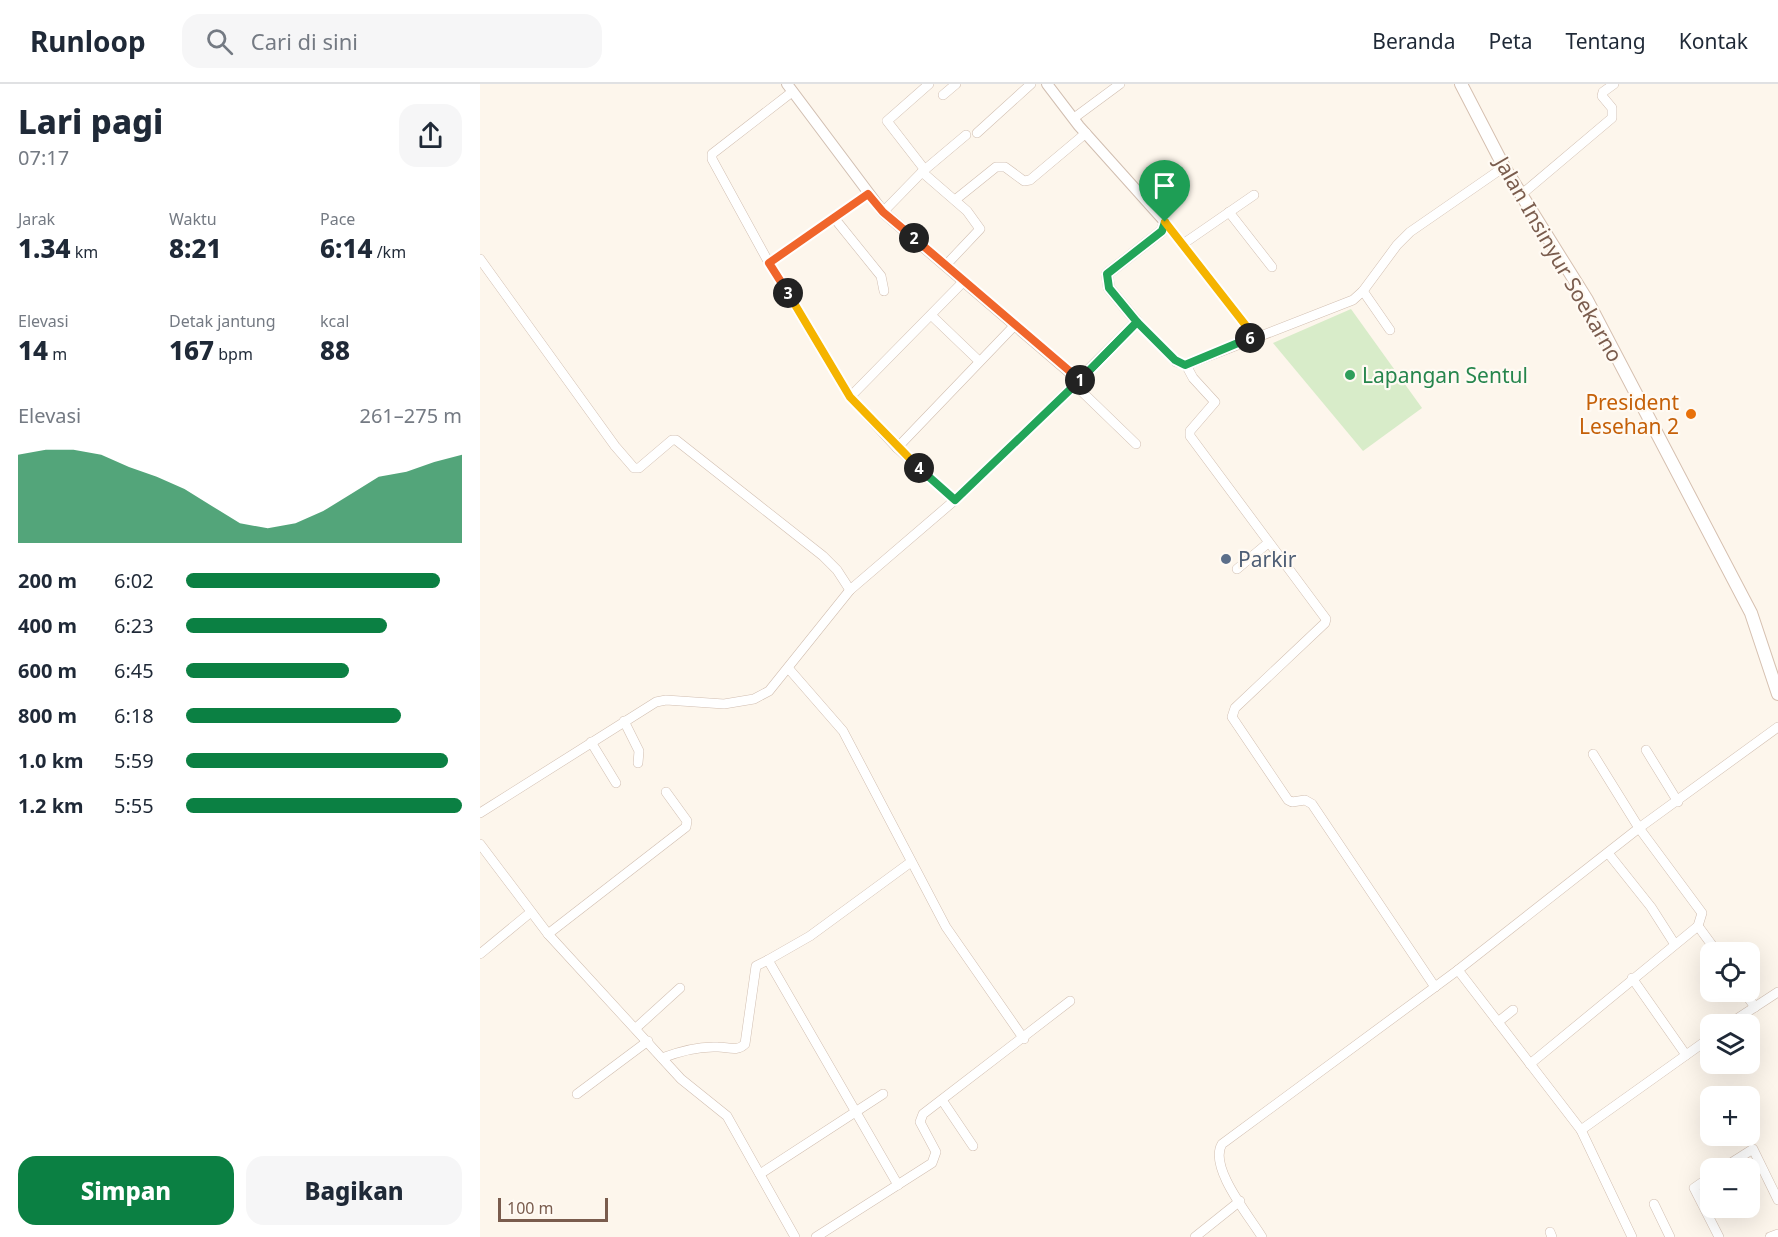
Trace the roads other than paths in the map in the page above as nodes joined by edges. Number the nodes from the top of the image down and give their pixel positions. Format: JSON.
{"nodes":[{"id":1,"x":929,"y":84,"type":"edge"},
{"id":2,"x":956,"y":84,"type":"edge"},
{"id":3,"x":1031,"y":84,"type":"edge"},
{"id":4,"x":1047,"y":84,"type":"edge"},
{"id":5,"x":1120,"y":84,"type":"edge"},
{"id":6,"x":1461,"y":84,"type":"edge"},
{"id":7,"x":1614,"y":84,"type":"edge"},
{"id":8,"x":790,"y":88,"type":"edge"},
{"id":9,"x":943,"y":95,"type":"dead end"},
{"id":10,"x":1074,"y":118,"type":"junction"},
{"id":11,"x":977,"y":133,"type":"dead end"},
{"id":12,"x":1086,"y":133,"type":"junction"},
{"id":13,"x":966,"y":135,"type":"dead end"},
{"id":14,"x":1504,"y":167,"type":"junction"},
{"id":15,"x":923,"y":171,"type":"junction"},
{"id":16,"x":868,"y":194,"type":"junction"},
{"id":17,"x":1522,"y":194,"type":"junction"},
{"id":18,"x":1254,"y":195,"type":"dead end"},
{"id":19,"x":955,"y":200,"type":"junction"},
{"id":20,"x":883,"y":212,"type":"junction"},
{"id":21,"x":1229,"y":212,"type":"junction"},
{"id":22,"x":835,"y":219,"type":"junction"},
{"id":23,"x":1165,"y":222,"type":"junction"},
{"id":24,"x":1184,"y":244,"type":"junction"},
{"id":25,"x":480,"y":259,"type":"edge"},
{"id":26,"x":769,"y":263,"type":"junction"},
{"id":27,"x":946,"y":265,"type":"junction"},
{"id":28,"x":1272,"y":267,"type":"dead end"},
{"id":29,"x":963,"y":282,"type":"junction"},
{"id":30,"x":884,"y":291,"type":"dead end"},
{"id":31,"x":1363,"y":291,"type":"junction"},
{"id":32,"x":931,"y":315,"type":"junction"},
{"id":33,"x":1137,"y":322,"type":"junction"},
{"id":34,"x":1014,"y":326,"type":"junction"},
{"id":35,"x":1390,"y":330,"type":"dead end"},
{"id":36,"x":1254,"y":336,"type":"junction"},
{"id":37,"x":979,"y":361,"type":"junction"},
{"id":38,"x":1185,"y":365,"type":"junction"},
{"id":39,"x":1077,"y":383,"type":"junction"},
{"id":40,"x":850,"y":397,"type":"junction"},
{"id":41,"x":1136,"y":444,"type":"dead end"},
{"id":42,"x":897,"y":448,"type":"junction"},
{"id":43,"x":955,"y":500,"type":"junction"},
{"id":44,"x":1268,"y":543,"type":"junction"},
{"id":45,"x":1237,"y":569,"type":"dead end"},
{"id":46,"x":850,"y":590,"type":"junction"},
{"id":47,"x":789,"y":669,"type":"junction"},
{"id":48,"x":1778,"y":694,"type":"edge"},
{"id":49,"x":624,"y":721,"type":"junction"},
{"id":50,"x":1778,"y":727,"type":"edge"},
{"id":51,"x":591,"y":742,"type":"junction"},
{"id":52,"x":1646,"y":750,"type":"dead end"},
{"id":53,"x":1593,"y":754,"type":"dead end"},
{"id":54,"x":638,"y":763,"type":"dead end"},
{"id":55,"x":616,"y":783,"type":"dead end"},
{"id":56,"x":666,"y":792,"type":"dead end"},
{"id":57,"x":1678,"y":802,"type":"junction"},
{"id":58,"x":480,"y":813,"type":"edge"},
{"id":59,"x":1639,"y":828,"type":"junction"},
{"id":60,"x":480,"y":844,"type":"edge"},
{"id":61,"x":1608,"y":853,"type":"junction"},
{"id":62,"x":911,"y":862,"type":"junction"},
{"id":63,"x":531,"y":912,"type":"junction"},
{"id":64,"x":1698,"y":926,"type":"junction"},
{"id":65,"x":548,"y":934,"type":"junction"},
{"id":66,"x":1710,"y":942,"type":"edge"},
{"id":67,"x":1674,"y":944,"type":"junction"},
{"id":68,"x":480,"y":954,"type":"edge"},
{"id":69,"x":768,"y":960,"type":"junction"},
{"id":70,"x":1458,"y":970,"type":"junction"},
{"id":71,"x":1632,"y":978,"type":"junction"},
{"id":72,"x":1435,"y":987,"type":"junction"},
{"id":73,"x":680,"y":988,"type":"dead end"},
{"id":74,"x":1778,"y":992,"type":"edge"},
{"id":75,"x":1070,"y":1001,"type":"dead end"},
{"id":76,"x":1751,"y":1002,"type":"edge"},
{"id":77,"x":1755,"y":1007,"type":"junction"},
{"id":78,"x":1514,"y":1010,"type":"dead end"},
{"id":79,"x":1745,"y":1014,"type":"edge"},
{"id":80,"x":1498,"y":1023,"type":"junction"},
{"id":81,"x":636,"y":1028,"type":"junction"},
{"id":82,"x":1024,"y":1039,"type":"junction"},
{"id":83,"x":648,"y":1041,"type":"junction"},
{"id":84,"x":1700,"y":1045,"type":"edge"},
{"id":85,"x":1686,"y":1055,"type":"junction"},
{"id":86,"x":662,"y":1058,"type":"junction"},
{"id":87,"x":1530,"y":1064,"type":"junction"},
{"id":88,"x":577,"y":1094,"type":"dead end"},
{"id":89,"x":883,"y":1094,"type":"dead end"},
{"id":90,"x":942,"y":1100,"type":"junction"},
{"id":91,"x":855,"y":1113,"type":"junction"},
{"id":92,"x":1581,"y":1131,"type":"junction"},
{"id":93,"x":973,"y":1146,"type":"dead end"},
{"id":94,"x":1739,"y":1158,"type":"edge"},
{"id":95,"x":1757,"y":1158,"type":"edge"},
{"id":96,"x":1760,"y":1163,"type":"edge"},
{"id":97,"x":760,"y":1174,"type":"junction"},
{"id":98,"x":1700,"y":1184,"type":"edge"},
{"id":99,"x":898,"y":1185,"type":"junction"},
{"id":100,"x":1700,"y":1200,"type":"edge"},
{"id":101,"x":1778,"y":1200,"type":"edge"},
{"id":102,"x":1240,"y":1201,"type":"junction"},
{"id":103,"x":1654,"y":1204,"type":"dead end"},
{"id":104,"x":1709,"y":1218,"type":"edge"},
{"id":105,"x":1778,"y":1234,"type":"edge"},
{"id":106,"x":795,"y":1237,"type":"edge"},
{"id":107,"x":816,"y":1237,"type":"edge"},
{"id":108,"x":1195,"y":1237,"type":"edge"},
{"id":109,"x":1262,"y":1237,"type":"edge"},
{"id":110,"x":1632,"y":1237,"type":"edge"},
{"id":111,"x":1670,"y":1237,"type":"edge"},
{"id":112,"x":1719,"y":1237,"type":"edge"},
{"id":113,"x":1770,"y":1237,"type":"edge"}],
"edges":[{"from":1,"to":15,"type":"street"},
{"from":2,"to":9,"type":"street"},
{"from":3,"to":11,"type":"street"},
{"from":4,"to":10,"type":"street"},
{"from":5,"to":10,"type":"street"},
{"from":6,"to":14,"type":"main road","name":"Jalan Insinyur Soekarno"},
{"from":7,"to":17,"type":"street"},
{"from":8,"to":16,"type":"street"},
{"from":8,"to":26,"type":"street"},
{"from":10,"to":12,"type":"street"},
{"from":12,"to":19,"type":"street"},
{"from":12,"to":23,"type":"street"},
{"from":13,"to":15,"type":"street"},
{"from":14,"to":17,"type":"main road","name":"Jalan Insinyur Soekarno"},
{"from":14,"to":31,"type":"street"},
{"from":15,"to":19,"type":"street"},
{"from":15,"to":20,"type":"street"},
{"from":16,"to":20,"type":"street"},
{"from":16,"to":22,"type":"street"},
{"from":17,"to":48,"type":"main road","name":"Jalan Insinyur Soekarno"},
{"from":18,"to":21,"type":"street"},
{"from":19,"to":27,"type":"street"},
{"from":20,"to":27,"type":"street"},
{"from":21,"to":24,"type":"street"},
{"from":21,"to":28,"type":"street"},
{"from":22,"to":26,"type":"street"},
{"from":22,"to":30,"type":"street"},
{"from":23,"to":24,"type":"street"},
{"from":23,"to":33,"type":"street"},
{"from":24,"to":36,"type":"street"},
{"from":25,"to":46,"type":"street"},
{"from":26,"to":40,"type":"street"},
{"from":27,"to":29,"type":"street"},
{"from":29,"to":32,"type":"street"},
{"from":29,"to":34,"type":"street"},
{"from":31,"to":35,"type":"street"},
{"from":31,"to":36,"type":"street"},
{"from":32,"to":37,"type":"street"},
{"from":32,"to":40,"type":"street"},
{"from":33,"to":38,"type":"street"},
{"from":33,"to":39,"type":"street"},
{"from":34,"to":37,"type":"street"},
{"from":34,"to":39,"type":"street"},
{"from":36,"to":38,"type":"street"},
{"from":37,"to":42,"type":"street"},
{"from":38,"to":44,"type":"street"},
{"from":39,"to":41,"type":"street"},
{"from":39,"to":43,"type":"street"},
{"from":40,"to":42,"type":"street"},
{"from":42,"to":43,"type":"street"},
{"from":43,"to":46,"type":"street"},
{"from":44,"to":45,"type":"street"},
{"from":44,"to":72,"type":"street"},
{"from":46,"to":47,"type":"street"},
{"from":47,"to":49,"type":"street"},
{"from":47,"to":62,"type":"street"},
{"from":49,"to":51,"type":"street"},
{"from":49,"to":54,"type":"street"},
{"from":50,"to":57,"type":"street"},
{"from":51,"to":55,"type":"street"},
{"from":51,"to":58,"type":"street"},
{"from":52,"to":57,"type":"street"},
{"from":53,"to":59,"type":"street"},
{"from":56,"to":65,"type":"street"},
{"from":57,"to":59,"type":"street"},
{"from":59,"to":61,"type":"street"},
{"from":59,"to":64,"type":"street"},
{"from":60,"to":63,"type":"street"},
{"from":61,"to":67,"type":"street"},
{"from":61,"to":70,"type":"street"},
{"from":62,"to":69,"type":"street"},
{"from":62,"to":82,"type":"street"},
{"from":63,"to":65,"type":"street"},
{"from":63,"to":68,"type":"street"},
{"from":64,"to":66,"type":"street"},
{"from":64,"to":67,"type":"street"},
{"from":65,"to":81,"type":"street"},
{"from":67,"to":71,"type":"street"},
{"from":69,"to":86,"type":"street"},
{"from":69,"to":91,"type":"street"},
{"from":70,"to":72,"type":"street"},
{"from":70,"to":80,"type":"street"},
{"from":71,"to":85,"type":"street"},
{"from":71,"to":87,"type":"street"},
{"from":72,"to":102,"type":"street"},
{"from":73,"to":81,"type":"street"},
{"from":74,"to":77,"type":"street"},
{"from":75,"to":82,"type":"street"},
{"from":76,"to":77,"type":"street"},
{"from":77,"to":79,"type":"street"},
{"from":78,"to":80,"type":"street"},
{"from":80,"to":87,"type":"street"},
{"from":81,"to":83,"type":"street"},
{"from":82,"to":90,"type":"street"},
{"from":83,"to":86,"type":"street"},
{"from":83,"to":88,"type":"street"},
{"from":84,"to":85,"type":"street"},
{"from":85,"to":92,"type":"street"},
{"from":86,"to":97,"type":"street"},
{"from":87,"to":92,"type":"street"},
{"from":89,"to":91,"type":"street"},
{"from":90,"to":93,"type":"street"},
{"from":90,"to":99,"type":"street"},
{"from":91,"to":97,"type":"street"},
{"from":91,"to":99,"type":"street"},
{"from":92,"to":110,"type":"street"},
{"from":94,"to":95,"type":"street"},
{"from":96,"to":101,"type":"street"},
{"from":97,"to":106,"type":"street"},
{"from":98,"to":100,"type":"street"},
{"from":99,"to":107,"type":"street"},
{"from":102,"to":108,"type":"street"},
{"from":102,"to":109,"type":"street"},
{"from":103,"to":111,"type":"street"},
{"from":104,"to":112,"type":"street"},
{"from":105,"to":113,"type":"street"}]}
